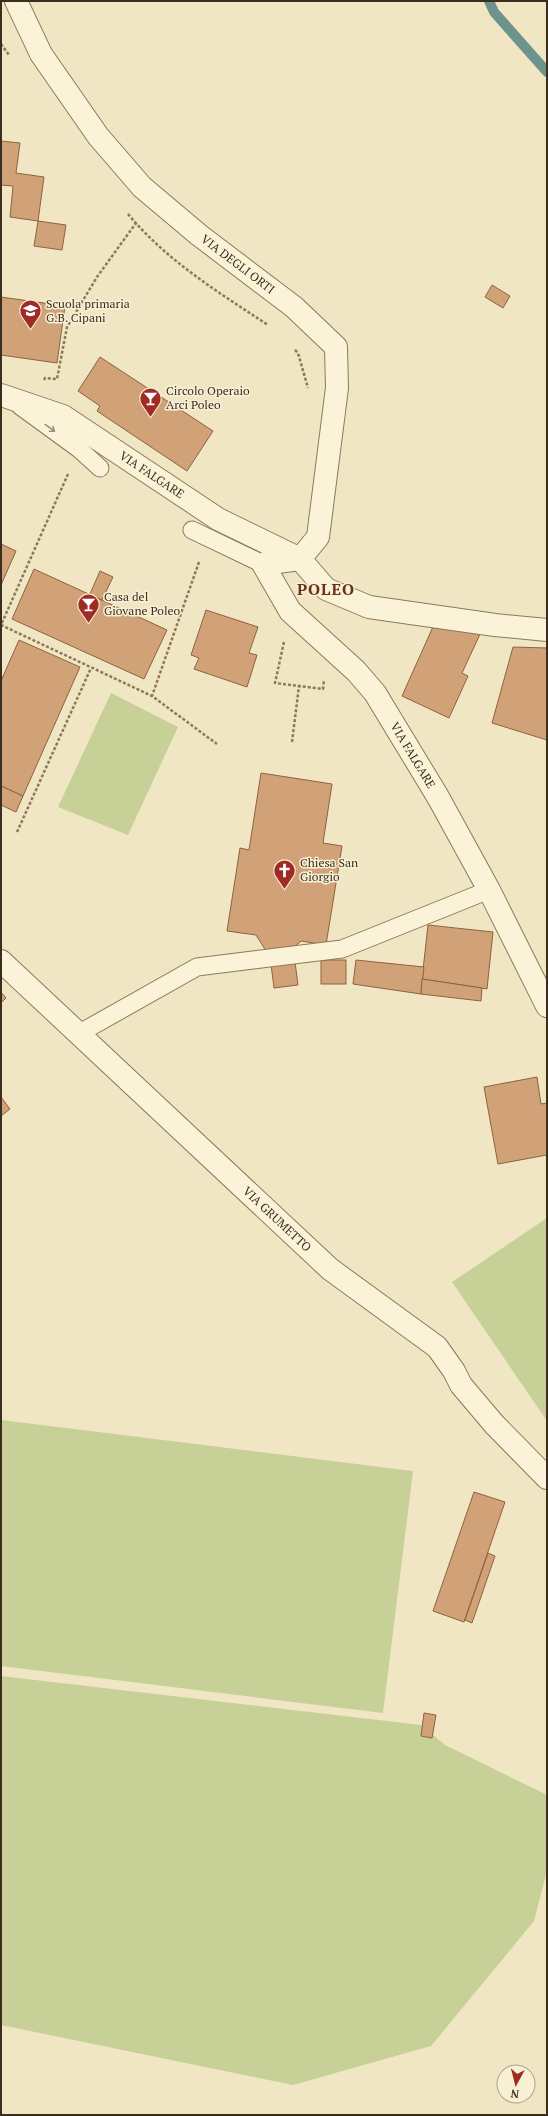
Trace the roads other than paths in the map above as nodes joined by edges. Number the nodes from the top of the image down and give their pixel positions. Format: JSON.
{"nodes":[{"id":1,"x":16,"y":1,"type":"edge"},
{"id":2,"x":4,"y":396,"type":"edge"},
{"id":3,"x":100,"y":468,"type":"dead end"},
{"id":4,"x":192,"y":530,"type":"dead end"},
{"id":5,"x":300,"y":559,"type":"junction"},
{"id":6,"x":263,"y":564,"type":"junction"},
{"id":7,"x":547,"y":630,"type":"edge"},
{"id":8,"x":489,"y":890,"type":"junction"},
{"id":9,"x":1,"y":961,"type":"edge"},
{"id":10,"x":547,"y":1006,"type":"edge"},
{"id":11,"x":78,"y":1034,"type":"junction"},
{"id":12,"x":547,"y":1478,"type":"edge"}],
"edges":[{"from":1,"to":5,"type":"street","name":"VIA DEGLI ORTI"},
{"from":2,"to":3,"type":"lane","one_way":true},
{"from":2,"to":5,"type":"street","name":"VIA FALGARE"},
{"from":4,"to":6,"type":"lane"},
{"from":5,"to":6,"type":"street"},
{"from":5,"to":7,"type":"street","name":"VIA FALGARE"},
{"from":6,"to":8,"type":"street","name":"VIA FALGARE"},
{"from":8,"to":10,"type":"street","name":"VIA FALGARE"},
{"from":8,"to":11,"type":"lane"},
{"from":9,"to":11,"type":"street","name":"VIA GRUMETTO"},
{"from":11,"to":12,"type":"street","name":"VIA GRUMETTO"}]}
